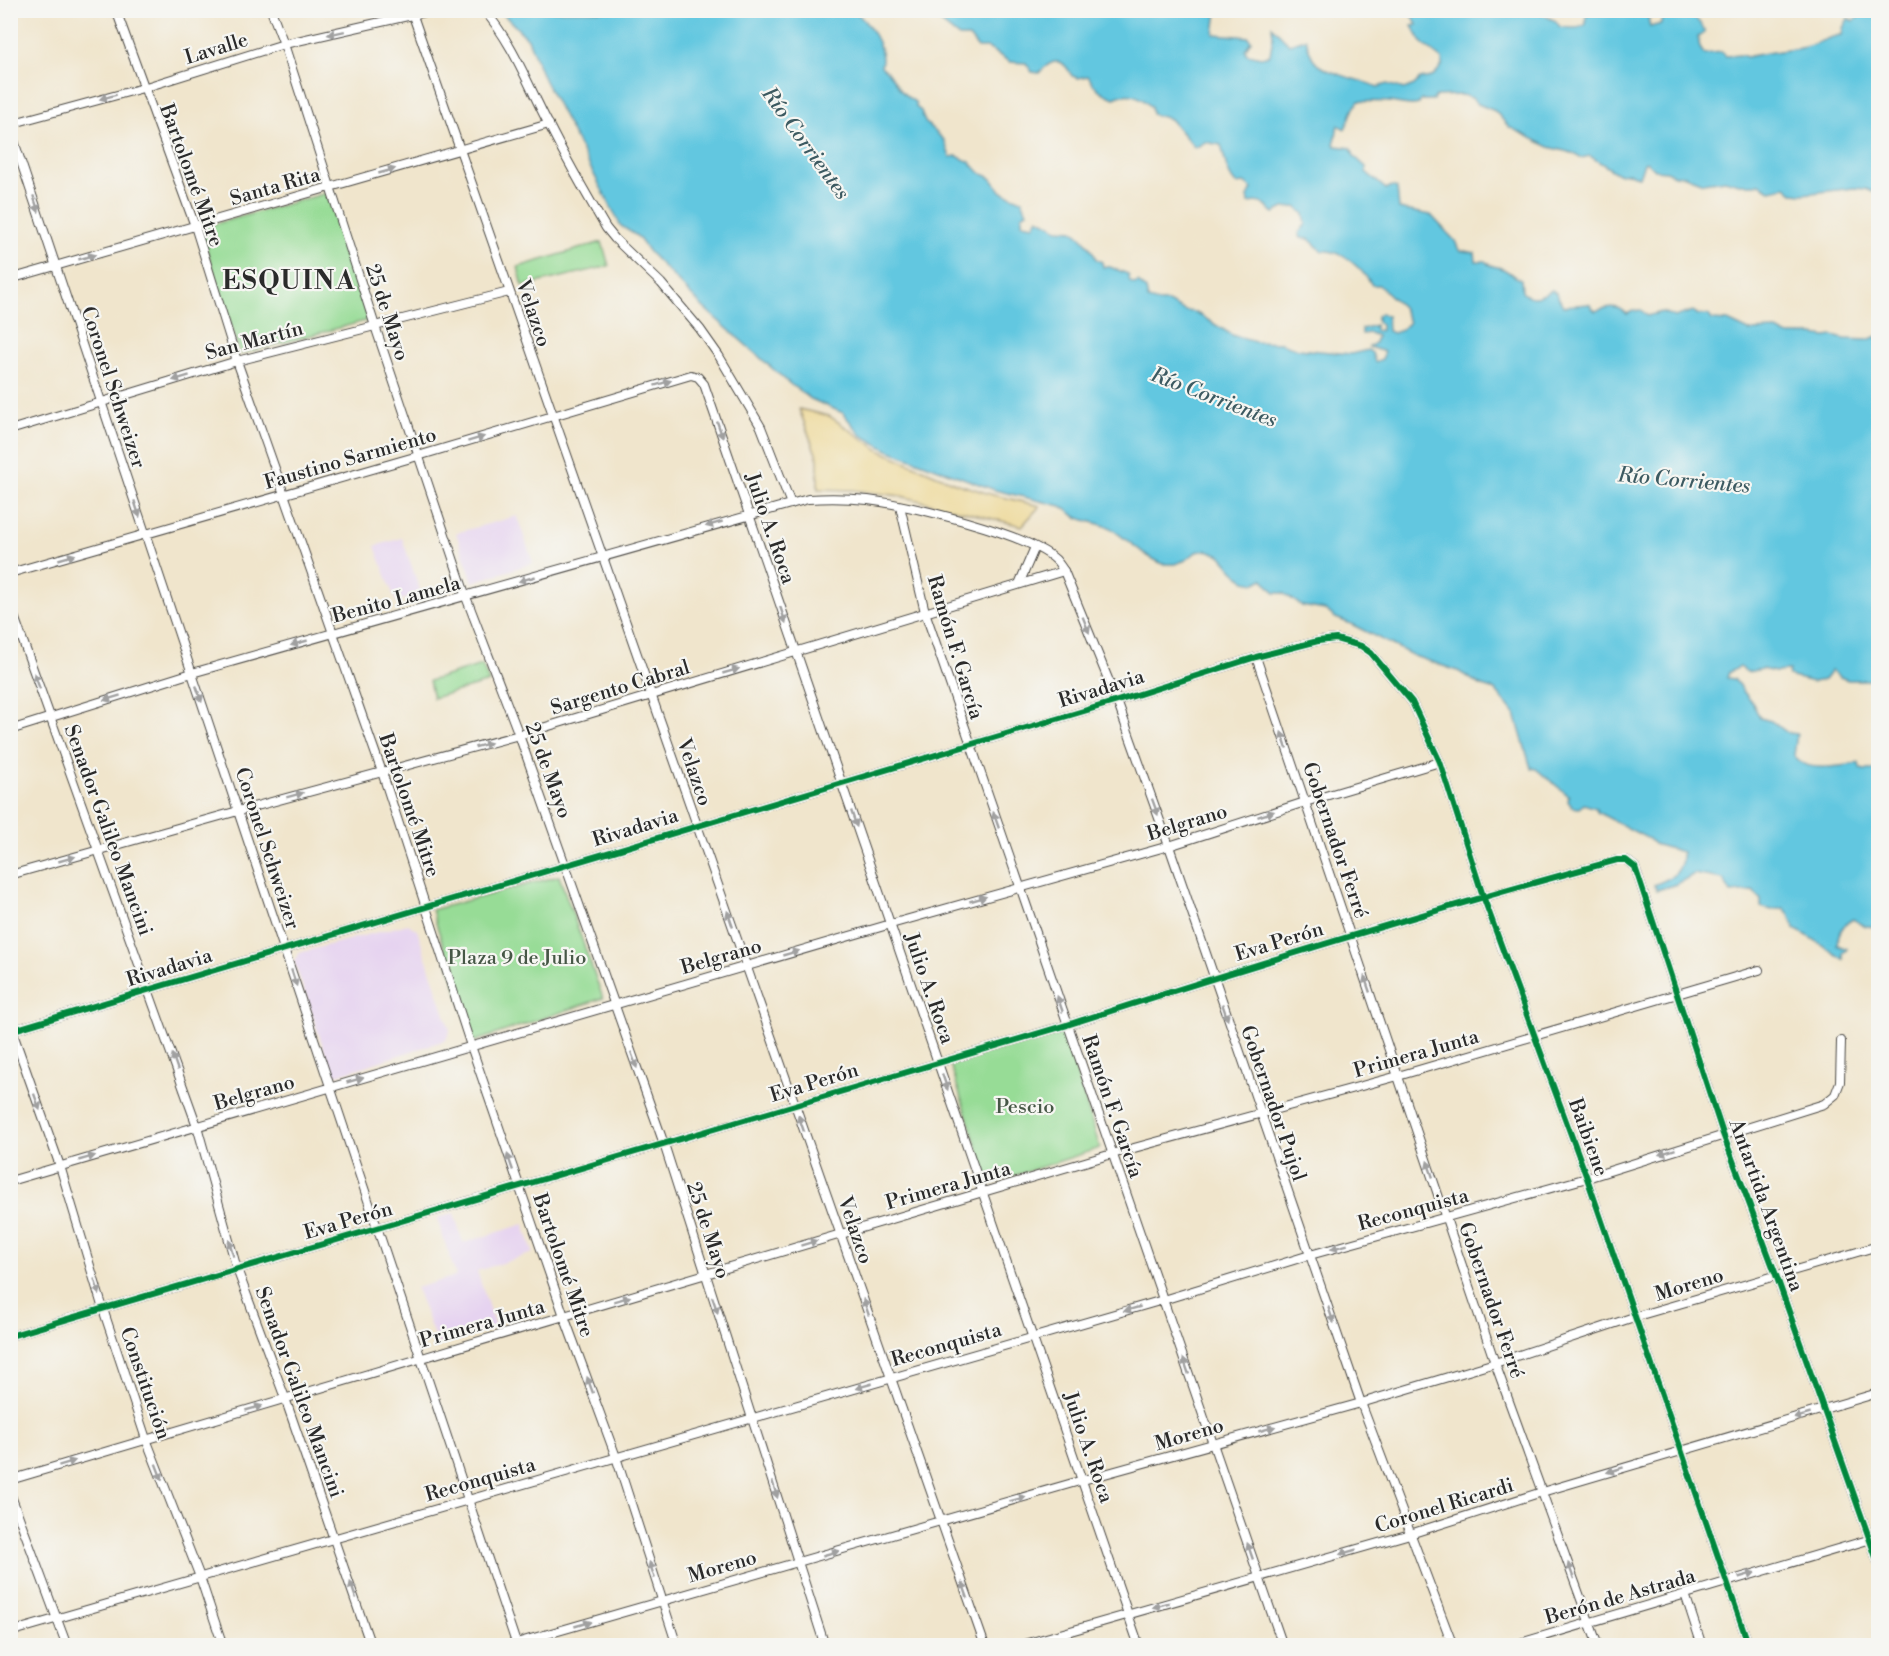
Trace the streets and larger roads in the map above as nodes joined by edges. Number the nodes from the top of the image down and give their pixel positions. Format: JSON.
{"nodes":[{"id":1,"x":116,"y":10,"type":"edge"},
{"id":2,"x":271,"y":10,"type":"edge"},
{"id":3,"x":434,"y":10,"type":"edge"},
{"id":4,"x":484,"y":10,"type":"edge"},
{"id":5,"x":412,"y":14,"type":"edge"},
{"id":6,"x":284,"y":44,"type":"junction"},
{"id":7,"x":143,"y":88,"type":"junction"},
{"id":8,"x":10,"y":124,"type":"edge"},
{"id":9,"x":549,"y":124,"type":"junction"},
{"id":10,"x":10,"y":129,"type":"edge"},
{"id":11,"x":459,"y":150,"type":"junction"},
{"id":12,"x":331,"y":187,"type":"junction"},
{"id":13,"x":195,"y":226,"type":"junction"},
{"id":14,"x":56,"y":266,"type":"junction"},
{"id":15,"x":10,"y":279,"type":"edge"},
{"id":16,"x":509,"y":292,"type":"junction"},
{"id":17,"x":375,"y":326,"type":"junction"},
{"id":18,"x":237,"y":361,"type":"junction"},
{"id":19,"x":698,"y":377,"type":"joint"},
{"id":20,"x":102,"y":402,"type":"junction"},
{"id":21,"x":553,"y":416,"type":"junction"},
{"id":22,"x":10,"y":430,"type":"edge"},
{"id":23,"x":418,"y":456,"type":"junction"},
{"id":24,"x":285,"y":494,"type":"junction"},
{"id":25,"x":791,"y":504,"type":"junction"},
{"id":26,"x":900,"y":506,"type":"junction"},
{"id":27,"x":749,"y":514,"type":"junction"},
{"id":28,"x":146,"y":534,"type":"junction"},
{"id":29,"x":1035,"y":547,"type":"junction"},
{"id":30,"x":602,"y":557,"type":"junction"},
{"id":31,"x":1064,"y":571,"type":"junction"},
{"id":32,"x":10,"y":573,"type":"edge"},
{"id":33,"x":1019,"y":584,"type":"junction"},
{"id":34,"x":466,"y":597,"type":"junction"},
{"id":35,"x":10,"y":605,"type":"edge"},
{"id":36,"x":925,"y":612,"type":"junction"},
{"id":37,"x":334,"y":633,"type":"junction"},
{"id":38,"x":796,"y":652,"type":"junction"},
{"id":39,"x":1371,"y":653,"type":"joint"},
{"id":40,"x":1256,"y":657,"type":"junction"},
{"id":41,"x":192,"y":673,"type":"junction"},
{"id":42,"x":651,"y":694,"type":"junction"},
{"id":43,"x":1117,"y":701,"type":"junction"},
{"id":44,"x":50,"y":717,"type":"junction"},
{"id":45,"x":10,"y":729,"type":"edge"},
{"id":46,"x":519,"y":735,"type":"junction"},
{"id":47,"x":969,"y":744,"type":"junction"},
{"id":48,"x":1440,"y":762,"type":"junction"},
{"id":49,"x":382,"y":772,"type":"junction"},
{"id":50,"x":842,"y":782,"type":"junction"},
{"id":51,"x":1305,"y":802,"type":"junction"},
{"id":52,"x":238,"y":811,"type":"junction"},
{"id":53,"x":697,"y":826,"type":"junction"},
{"id":54,"x":1168,"y":846,"type":"junction"},
{"id":55,"x":98,"y":850,"type":"junction"},
{"id":56,"x":1626,"y":860,"type":"joint"},
{"id":57,"x":565,"y":866,"type":"junction"},
{"id":58,"x":10,"y":875,"type":"edge"},
{"id":59,"x":1019,"y":887,"type":"junction"},
{"id":60,"x":1483,"y":896,"type":"junction"},
{"id":61,"x":427,"y":908,"type":"junction"},
{"id":62,"x":891,"y":924,"type":"junction"},
{"id":63,"x":1351,"y":936,"type":"junction"},
{"id":64,"x":284,"y":950,"type":"junction"},
{"id":65,"x":746,"y":966,"type":"junction"},
{"id":66,"x":1759,"y":970,"type":"dead end"},
{"id":67,"x":1213,"y":978,"type":"junction"},
{"id":68,"x":150,"y":990,"type":"junction"},
{"id":69,"x":1679,"y":994,"type":"junction"},
{"id":70,"x":614,"y":1005,"type":"junction"},
{"id":71,"x":1067,"y":1025,"type":"junction"},
{"id":72,"x":11,"y":1029,"type":"edge"},
{"id":73,"x":1534,"y":1036,"type":"junction"},
{"id":74,"x":1841,"y":1041,"type":"dead end"},
{"id":75,"x":471,"y":1046,"type":"junction"},
{"id":76,"x":938,"y":1062,"type":"junction"},
{"id":77,"x":1398,"y":1076,"type":"junction"},
{"id":78,"x":331,"y":1087,"type":"junction"},
{"id":79,"x":795,"y":1105,"type":"junction"},
{"id":80,"x":1260,"y":1115,"type":"junction"},
{"id":81,"x":197,"y":1126,"type":"junction"},
{"id":82,"x":1723,"y":1134,"type":"junction"},
{"id":83,"x":664,"y":1144,"type":"junction"},
{"id":84,"x":1112,"y":1154,"type":"junction"},
{"id":85,"x":60,"y":1166,"type":"junction"},
{"id":86,"x":1587,"y":1178,"type":"junction"},
{"id":87,"x":10,"y":1181,"type":"edge"},
{"id":88,"x":519,"y":1186,"type":"junction"},
{"id":89,"x":983,"y":1192,"type":"junction"},
{"id":90,"x":1446,"y":1218,"type":"junction"},
{"id":91,"x":377,"y":1228,"type":"junction"},
{"id":92,"x":840,"y":1234,"type":"junction"},
{"id":93,"x":1878,"y":1246,"type":"edge"},
{"id":94,"x":1310,"y":1255,"type":"junction"},
{"id":95,"x":237,"y":1269,"type":"junction"},
{"id":96,"x":705,"y":1274,"type":"junction"},
{"id":97,"x":1776,"y":1275,"type":"junction"},
{"id":98,"x":1163,"y":1300,"type":"junction"},
{"id":99,"x":103,"y":1309,"type":"junction"},
{"id":100,"x":564,"y":1316,"type":"junction"},
{"id":101,"x":1634,"y":1317,"type":"junction"},
{"id":102,"x":10,"y":1336,"type":"edge"},
{"id":103,"x":1033,"y":1336,"type":"junction"},
{"id":104,"x":421,"y":1358,"type":"junction"},
{"id":105,"x":1495,"y":1363,"type":"junction"},
{"id":106,"x":891,"y":1378,"type":"junction"},
{"id":107,"x":1878,"y":1393,"type":"edge"},
{"id":108,"x":285,"y":1398,"type":"junction"},
{"id":109,"x":1361,"y":1403,"type":"junction"},
{"id":110,"x":1824,"y":1409,"type":"junction"},
{"id":111,"x":753,"y":1417,"type":"junction"},
{"id":112,"x":146,"y":1439,"type":"junction"},
{"id":113,"x":1213,"y":1444,"type":"junction"},
{"id":114,"x":1682,"y":1450,"type":"junction"},
{"id":115,"x":616,"y":1457,"type":"junction"},
{"id":116,"x":10,"y":1480,"type":"edge"},
{"id":117,"x":1083,"y":1480,"type":"junction"},
{"id":118,"x":10,"y":1492,"type":"edge"},
{"id":119,"x":1542,"y":1492,"type":"junction"},
{"id":120,"x":468,"y":1500,"type":"junction"},
{"id":121,"x":941,"y":1521,"type":"junction"},
{"id":122,"x":1410,"y":1534,"type":"junction"},
{"id":123,"x":1878,"y":1537,"type":"edge"},
{"id":124,"x":335,"y":1538,"type":"junction"},
{"id":125,"x":1870,"y":1539,"type":"junction"},
{"id":126,"x":797,"y":1562,"type":"junction"},
{"id":127,"x":1878,"y":1563,"type":"edge"},
{"id":128,"x":200,"y":1577,"type":"junction"},
{"id":129,"x":1259,"y":1577,"type":"junction"},
{"id":130,"x":1726,"y":1582,"type":"junction"},
{"id":131,"x":1685,"y":1594,"type":"junction"},
{"id":132,"x":662,"y":1601,"type":"junction"},
{"id":133,"x":1128,"y":1614,"type":"junction"},
{"id":134,"x":58,"y":1618,"type":"junction"},
{"id":135,"x":1590,"y":1622,"type":"junction"},
{"id":136,"x":10,"y":1632,"type":"edge"},
{"id":137,"x":1525,"y":1643,"type":"edge"},
{"id":138,"x":516,"y":1644,"type":"edge"},
{"id":139,"x":67,"y":1646,"type":"edge"},
{"id":140,"x":223,"y":1646,"type":"edge"},
{"id":141,"x":371,"y":1646,"type":"edge"},
{"id":142,"x":506,"y":1646,"type":"edge"},
{"id":143,"x":677,"y":1646,"type":"edge"},
{"id":144,"x":825,"y":1646,"type":"edge"},
{"id":145,"x":985,"y":1646,"type":"edge"},
{"id":146,"x":1018,"y":1646,"type":"edge"},
{"id":147,"x":1139,"y":1646,"type":"edge"},
{"id":148,"x":1283,"y":1646,"type":"edge"},
{"id":149,"x":1453,"y":1646,"type":"edge"},
{"id":150,"x":1510,"y":1646,"type":"edge"},
{"id":151,"x":1598,"y":1646,"type":"edge"},
{"id":152,"x":1702,"y":1646,"type":"edge"},
{"id":153,"x":1749,"y":1646,"type":"edge"}],
"edges":[{"from":1,"to":7,"type":"street","name":"Bartolomé Mitre"},
{"from":2,"to":6,"type":"street","name":"25 de Mayo"},
{"from":3,"to":5,"type":"street","name":"Lavalle"},
{"from":4,"to":9,"type":"street"},
{"from":5,"to":6,"type":"street","name":"Lavalle","one_way":true},
{"from":5,"to":11,"type":"street","name":"Velazco"},
{"from":6,"to":7,"type":"street","name":"Lavalle"},
{"from":6,"to":12,"type":"street","name":"25 de Mayo"},
{"from":7,"to":8,"type":"street","name":"Lavalle","one_way":true},
{"from":7,"to":13,"type":"street","name":"Bartolomé Mitre"},
{"from":9,"to":11,"type":"street","name":"Santa Rita"},
{"from":9,"to":25,"type":"street"},
{"from":10,"to":14,"type":"street","name":"Coronel Schweizer","one_way":true},
{"from":12,"to":11,"type":"street","name":"Santa Rita","one_way":true},
{"from":11,"to":16,"type":"street","name":"Velazco"},
{"from":12,"to":13,"type":"street","name":"Santa Rita"},
{"from":12,"to":17,"type":"street","name":"25 de Mayo"},
{"from":14,"to":13,"type":"street","name":"Santa Rita","one_way":true},
{"from":13,"to":18,"type":"street","name":"Bartolomé Mitre"},
{"from":14,"to":15,"type":"street","name":"Santa Rita"},
{"from":14,"to":20,"type":"street","name":"Coronel Schweizer"},
{"from":16,"to":17,"type":"street","name":"San Martín"},
{"from":16,"to":21,"type":"street","name":"Velazco"},
{"from":17,"to":18,"type":"street","name":"San Martín"},
{"from":17,"to":23,"type":"street","name":"25 de Mayo"},
{"from":18,"to":20,"type":"street","name":"San Martín","one_way":true},
{"from":18,"to":24,"type":"street","name":"Bartolomé Mitre"},
{"from":21,"to":19,"type":"street","name":"Faustino Sarmiento","one_way":true},
{"from":19,"to":27,"type":"street","name":"Julio A. Roca","one_way":true},
{"from":20,"to":22,"type":"street","name":"San Martín"},
{"from":20,"to":28,"type":"street","name":"Coronel Schweizer","one_way":true},
{"from":23,"to":21,"type":"street","name":"Faustino Sarmiento","one_way":true},
{"from":21,"to":30,"type":"street","name":"Velazco"},
{"from":23,"to":24,"type":"street","name":"Faustino Sarmiento"},
{"from":23,"to":34,"type":"street","name":"25 de Mayo"},
{"from":24,"to":28,"type":"street","name":"Faustino Sarmiento"},
{"from":24,"to":37,"type":"street","name":"Bartolomé Mitre"},
{"from":25,"to":26,"type":"street","name":"Benito Lamela"},
{"from":25,"to":27,"type":"street","name":"Benito Lamela"},
{"from":26,"to":29,"type":"street","name":"Benito Lamela"},
{"from":26,"to":36,"type":"street","name":"Ramón F. García"},
{"from":27,"to":30,"type":"street","name":"Benito Lamela","one_way":true},
{"from":27,"to":38,"type":"street","name":"Julio A. Roca","one_way":true},
{"from":32,"to":28,"type":"street","name":"Faustino Sarmiento","one_way":true},
{"from":28,"to":41,"type":"street","name":"Coronel Schweizer"},
{"from":29,"to":31,"type":"street","name":"Benito Lamela"},
{"from":29,"to":33,"type":"street"},
{"from":30,"to":34,"type":"street","name":"Benito Lamela","one_way":true},
{"from":30,"to":42,"type":"street","name":"Velazco"},
{"from":31,"to":33,"type":"street","name":"Sargento Cabral"},
{"from":31,"to":43,"type":"street","name":"Gobernador Pujol","one_way":true},
{"from":33,"to":36,"type":"street","name":"Sargento Cabral"},
{"from":34,"to":37,"type":"street","name":"Benito Lamela"},
{"from":34,"to":46,"type":"street","name":"25 de Mayo"},
{"from":44,"to":35,"type":"street","name":"Senador Galileo Mancini","one_way":true},
{"from":36,"to":38,"type":"street","name":"Sargento Cabral"},
{"from":36,"to":47,"type":"street","name":"Ramón F. García"},
{"from":37,"to":41,"type":"street","name":"Benito Lamela","one_way":true},
{"from":37,"to":49,"type":"street","name":"Bartolomé Mitre"},
{"from":42,"to":38,"type":"street","name":"Sargento Cabral","one_way":true},
{"from":38,"to":50,"type":"street","name":"Julio A. Roca"},
{"from":39,"to":40,"type":"street","name":"Rivadavia"},
{"from":39,"to":48,"type":"street","name":"Baibiene"},
{"from":40,"to":43,"type":"street","name":"Rivadavia"},
{"from":51,"to":40,"type":"street","name":"Gobernador Ferré","one_way":true},
{"from":41,"to":44,"type":"street","name":"Benito Lamela","one_way":true},
{"from":41,"to":52,"type":"street","name":"Coronel Schweizer","one_way":true},
{"from":42,"to":46,"type":"street","name":"Sargento Cabral"},
{"from":42,"to":53,"type":"street","name":"Velazco"},
{"from":43,"to":47,"type":"street","name":"Rivadavia"},
{"from":43,"to":54,"type":"street","name":"Gobernador Pujol","one_way":true},
{"from":44,"to":45,"type":"street","name":"Benito Lamela"},
{"from":44,"to":55,"type":"street","name":"Senador Galileo Mancini"},
{"from":49,"to":46,"type":"street","name":"Sargento Cabral","one_way":true},
{"from":46,"to":57,"type":"street","name":"25 de Mayo"},
{"from":47,"to":50,"type":"street","name":"Rivadavia"},
{"from":59,"to":47,"type":"street","name":"Ramón F. García","one_way":true},
{"from":48,"to":51,"type":"street","name":"Belgrano"},
{"from":48,"to":60,"type":"street","name":"Baibiene"},
{"from":52,"to":49,"type":"street","name":"Sargento Cabral","one_way":true},
{"from":49,"to":61,"type":"street","name":"Bartolomé Mitre"},
{"from":50,"to":53,"type":"street","name":"Rivadavia"},
{"from":50,"to":62,"type":"street","name":"Julio A. Roca","one_way":true},
{"from":54,"to":51,"type":"street","name":"Belgrano","one_way":true},
{"from":51,"to":63,"type":"street","name":"Gobernador Ferré"},
{"from":52,"to":55,"type":"street","name":"Sargento Cabral"},
{"from":52,"to":64,"type":"street","name":"Coronel Schweizer"},
{"from":53,"to":57,"type":"street","name":"Rivadavia"},
{"from":65,"to":53,"type":"street","name":"Velazco","one_way":true},
{"from":54,"to":59,"type":"street","name":"Belgrano"},
{"from":54,"to":67,"type":"street","name":"Gobernador Pujol"},
{"from":58,"to":55,"type":"street","name":"Sargento Cabral","one_way":true},
{"from":55,"to":68,"type":"street","name":"Senador Galileo Mancini"},
{"from":56,"to":60,"type":"street","name":"Eva Perón"},
{"from":56,"to":69,"type":"street","name":"Antartida Argentina"},
{"from":57,"to":61,"type":"street","name":"Rivadavia"},
{"from":57,"to":70,"type":"street","name":"25 de Mayo"},
{"from":62,"to":59,"type":"street","name":"Belgrano","one_way":true},
{"from":71,"to":59,"type":"street","name":"Ramón F. García","one_way":true},
{"from":60,"to":63,"type":"street","name":"Eva Perón"},
{"from":60,"to":73,"type":"street","name":"Baibiene"},
{"from":61,"to":64,"type":"street","name":"Rivadavia"},
{"from":61,"to":75,"type":"street","name":"Bartolomé Mitre"},
{"from":65,"to":62,"type":"street","name":"Belgrano","one_way":true},
{"from":62,"to":76,"type":"street","name":"Julio A. Roca"},
{"from":63,"to":67,"type":"street","name":"Eva Perón"},
{"from":77,"to":63,"type":"street","name":"Gobernador Ferré","one_way":true},
{"from":64,"to":68,"type":"street","name":"Rivadavia"},
{"from":64,"to":78,"type":"street","name":"Coronel Schweizer","one_way":true},
{"from":65,"to":70,"type":"street","name":"Belgrano"},
{"from":65,"to":79,"type":"street","name":"Velazco"},
{"from":66,"to":69,"type":"street","name":"Primera Junta"},
{"from":67,"to":71,"type":"street","name":"Eva Perón"},
{"from":67,"to":80,"type":"street","name":"Gobernador Pujol","one_way":true},
{"from":68,"to":72,"type":"street","name":"Rivadavia"},
{"from":81,"to":68,"type":"street","name":"Senador Galileo Mancini","one_way":true},
{"from":69,"to":73,"type":"street","name":"Primera Junta"},
{"from":69,"to":82,"type":"street","name":"Antartida Argentina"},
{"from":70,"to":75,"type":"street","name":"Belgrano"},
{"from":70,"to":83,"type":"street","name":"25 de Mayo","one_way":true},
{"from":71,"to":76,"type":"street","name":"Eva Perón"},
{"from":71,"to":84,"type":"street","name":"Ramón F. García"},
{"from":72,"to":85,"type":"street","name":"Constitución","one_way":true},
{"from":73,"to":77,"type":"street","name":"Primera Junta"},
{"from":73,"to":86,"type":"street","name":"Baibiene"},
{"from":74,"to":82,"type":"street","name":"Reconquista"},
{"from":78,"to":75,"type":"street","name":"Belgrano","one_way":true},
{"from":88,"to":75,"type":"street","name":"Bartolomé Mitre","one_way":true},
{"from":76,"to":79,"type":"street","name":"Eva Perón"},
{"from":76,"to":89,"type":"street","name":"Julio A. Roca","one_way":true},
{"from":77,"to":80,"type":"street","name":"Primera Junta"},
{"from":90,"to":77,"type":"street","name":"Gobernador Ferré","one_way":true},
{"from":78,"to":81,"type":"street","name":"Belgrano"},
{"from":78,"to":91,"type":"street","name":"Coronel Schweizer"},
{"from":79,"to":83,"type":"street","name":"Eva Perón"},
{"from":92,"to":79,"type":"street","name":"Velazco","one_way":true},
{"from":80,"to":84,"type":"street","name":"Primera Junta"},
{"from":80,"to":94,"type":"street","name":"Gobernador Pujol"},
{"from":85,"to":81,"type":"street","name":"Belgrano","one_way":true},
{"from":95,"to":81,"type":"street","name":"Senador Galileo Mancini","one_way":true},
{"from":82,"to":86,"type":"street","name":"Reconquista","one_way":true},
{"from":82,"to":97,"type":"street","name":"Antartida Argentina"},
{"from":83,"to":88,"type":"street","name":"Eva Perón"},
{"from":83,"to":96,"type":"street","name":"25 de Mayo"},
{"from":84,"to":89,"type":"street","name":"Primera Junta"},
{"from":84,"to":98,"type":"street","name":"Ramón F. García"},
{"from":85,"to":87,"type":"street","name":"Belgrano"},
{"from":85,"to":99,"type":"street","name":"Constitución","one_way":true},
{"from":86,"to":90,"type":"street","name":"Reconquista"},
{"from":86,"to":101,"type":"street","name":"Baibiene"},
{"from":88,"to":91,"type":"street","name":"Eva Perón"},
{"from":88,"to":100,"type":"street","name":"Bartolomé Mitre"},
{"from":89,"to":92,"type":"street","name":"Primera Junta"},
{"from":89,"to":103,"type":"street","name":"Julio A. Roca"},
{"from":90,"to":94,"type":"street","name":"Reconquista","one_way":true},
{"from":90,"to":105,"type":"street","name":"Gobernador Ferré"},
{"from":91,"to":95,"type":"street","name":"Eva Perón"},
{"from":91,"to":104,"type":"street","name":"Coronel Schweizer"},
{"from":96,"to":92,"type":"street","name":"Primera Junta","one_way":true},
{"from":106,"to":92,"type":"street","name":"Velazco","one_way":true},
{"from":93,"to":97,"type":"street","name":"Moreno"},
{"from":94,"to":98,"type":"street","name":"Reconquista"},
{"from":94,"to":109,"type":"street","name":"Gobernador Pujol","one_way":true},
{"from":95,"to":99,"type":"street","name":"Eva Perón"},
{"from":95,"to":108,"type":"street","name":"Senador Galileo Mancini"},
{"from":100,"to":96,"type":"street","name":"Primera Junta","one_way":true},
{"from":96,"to":111,"type":"street","name":"25 de Mayo","one_way":true},
{"from":97,"to":101,"type":"street","name":"Moreno"},
{"from":97,"to":110,"type":"street","name":"Antartida Argentina"},
{"from":98,"to":103,"type":"street","name":"Reconquista","one_way":true},
{"from":113,"to":98,"type":"street","name":"Ramón F. García","one_way":true},
{"from":99,"to":102,"type":"street","name":"Eva Perón"},
{"from":99,"to":112,"type":"street","name":"Constitución"},
{"from":100,"to":104,"type":"street","name":"Primera Junta"},
{"from":115,"to":100,"type":"street","name":"Bartolomé Mitre","one_way":true},
{"from":101,"to":105,"type":"street","name":"Moreno"},
{"from":101,"to":114,"type":"street","name":"Baibiene"},
{"from":103,"to":106,"type":"street","name":"Reconquista"},
{"from":103,"to":117,"type":"street","name":"Julio A. Roca"},
{"from":104,"to":108,"type":"street","name":"Primera Junta"},
{"from":104,"to":120,"type":"street","name":"Coronel Schweizer"},
{"from":105,"to":109,"type":"street","name":"Moreno"},
{"from":105,"to":119,"type":"street","name":"Gobernador Ferré"},
{"from":106,"to":111,"type":"street","name":"Reconquista","one_way":true},
{"from":106,"to":121,"type":"street","name":"Velazco"},
{"from":107,"to":110,"type":"street","name":"Coronel Ricardi"},
{"from":112,"to":108,"type":"street","name":"Primera Junta","one_way":true},
{"from":108,"to":124,"type":"street","name":"Senador Galileo Mancini"},
{"from":113,"to":109,"type":"street","name":"Moreno","one_way":true},
{"from":109,"to":122,"type":"street","name":"Gobernador Pujol"},
{"from":110,"to":114,"type":"street","name":"Coronel Ricardi","one_way":true},
{"from":110,"to":125,"type":"street","name":"Antartida Argentina"},
{"from":111,"to":115,"type":"street","name":"Reconquista"},
{"from":111,"to":126,"type":"street","name":"25 de Mayo","one_way":true},
{"from":116,"to":112,"type":"street","name":"Primera Junta","one_way":true},
{"from":112,"to":128,"type":"street","name":"Constitución","one_way":true},
{"from":113,"to":117,"type":"street","name":"Moreno"},
{"from":129,"to":113,"type":"street","name":"Ramón F. García","one_way":true},
{"from":114,"to":119,"type":"street","name":"Coronel Ricardi","one_way":true},
{"from":114,"to":130,"type":"street","name":"Baibiene"},
{"from":115,"to":120,"type":"street","name":"Reconquista"},
{"from":132,"to":115,"type":"street","name":"Bartolomé Mitre","one_way":true},
{"from":121,"to":117,"type":"street","name":"Moreno","one_way":true},
{"from":117,"to":133,"type":"street","name":"Julio A. Roca"},
{"from":118,"to":134,"type":"street"},
{"from":119,"to":122,"type":"street","name":"Coronel Ricardi"},
{"from":135,"to":119,"type":"street","name":"Gobernador Ferré","one_way":true},
{"from":120,"to":124,"type":"street","name":"Reconquista"},
{"from":120,"to":138,"type":"street","name":"Coronel Schweizer"},
{"from":126,"to":121,"type":"street","name":"Moreno","one_way":true},
{"from":145,"to":121,"type":"street","name":"Velazco","one_way":true},
{"from":122,"to":129,"type":"street","name":"Coronel Ricardi","one_way":true},
{"from":122,"to":149,"type":"street","name":"Gobernador Pujol"},
{"from":123,"to":125,"type":"street","name":"Berón de Astrada"},
{"from":124,"to":128,"type":"street","name":"Reconquista"},
{"from":141,"to":124,"type":"street","name":"Senador Galileo Mancini","one_way":true},
{"from":125,"to":127,"type":"street","name":"Antartida Argentina"},
{"from":130,"to":125,"type":"street","name":"Berón de Astrada","one_way":true},
{"from":126,"to":132,"type":"street","name":"Moreno"},
{"from":126,"to":144,"type":"street","name":"25 de Mayo"},
{"from":128,"to":134,"type":"street","name":"Reconquista"},
{"from":128,"to":140,"type":"street","name":"Constitución"},
{"from":129,"to":133,"type":"street","name":"Coronel Ricardi","one_way":true},
{"from":129,"to":148,"type":"street","name":"Ramón F. García"},
{"from":130,"to":131,"type":"street","name":"Berón de Astrada"},
{"from":130,"to":153,"type":"street","name":"Baibiene"},
{"from":131,"to":135,"type":"street","name":"Berón de Astrada"},
{"from":131,"to":152,"type":"street"},
{"from":138,"to":132,"type":"street","name":"Moreno","one_way":true},
{"from":132,"to":143,"type":"street","name":"Bartolomé Mitre"},
{"from":133,"to":146,"type":"street","name":"Coronel Ricardi"},
{"from":133,"to":147,"type":"street","name":"Julio A. Roca"},
{"from":134,"to":136,"type":"street","name":"Reconquista"},
{"from":134,"to":139,"type":"street"},
{"from":135,"to":137,"type":"street","name":"Berón de Astrada"},
{"from":135,"to":151,"type":"street","name":"Gobernador Ferré"},
{"from":137,"to":150,"type":"street","name":"Berón de Astrada"},
{"from":138,"to":142,"type":"street","name":"Moreno"}]}
